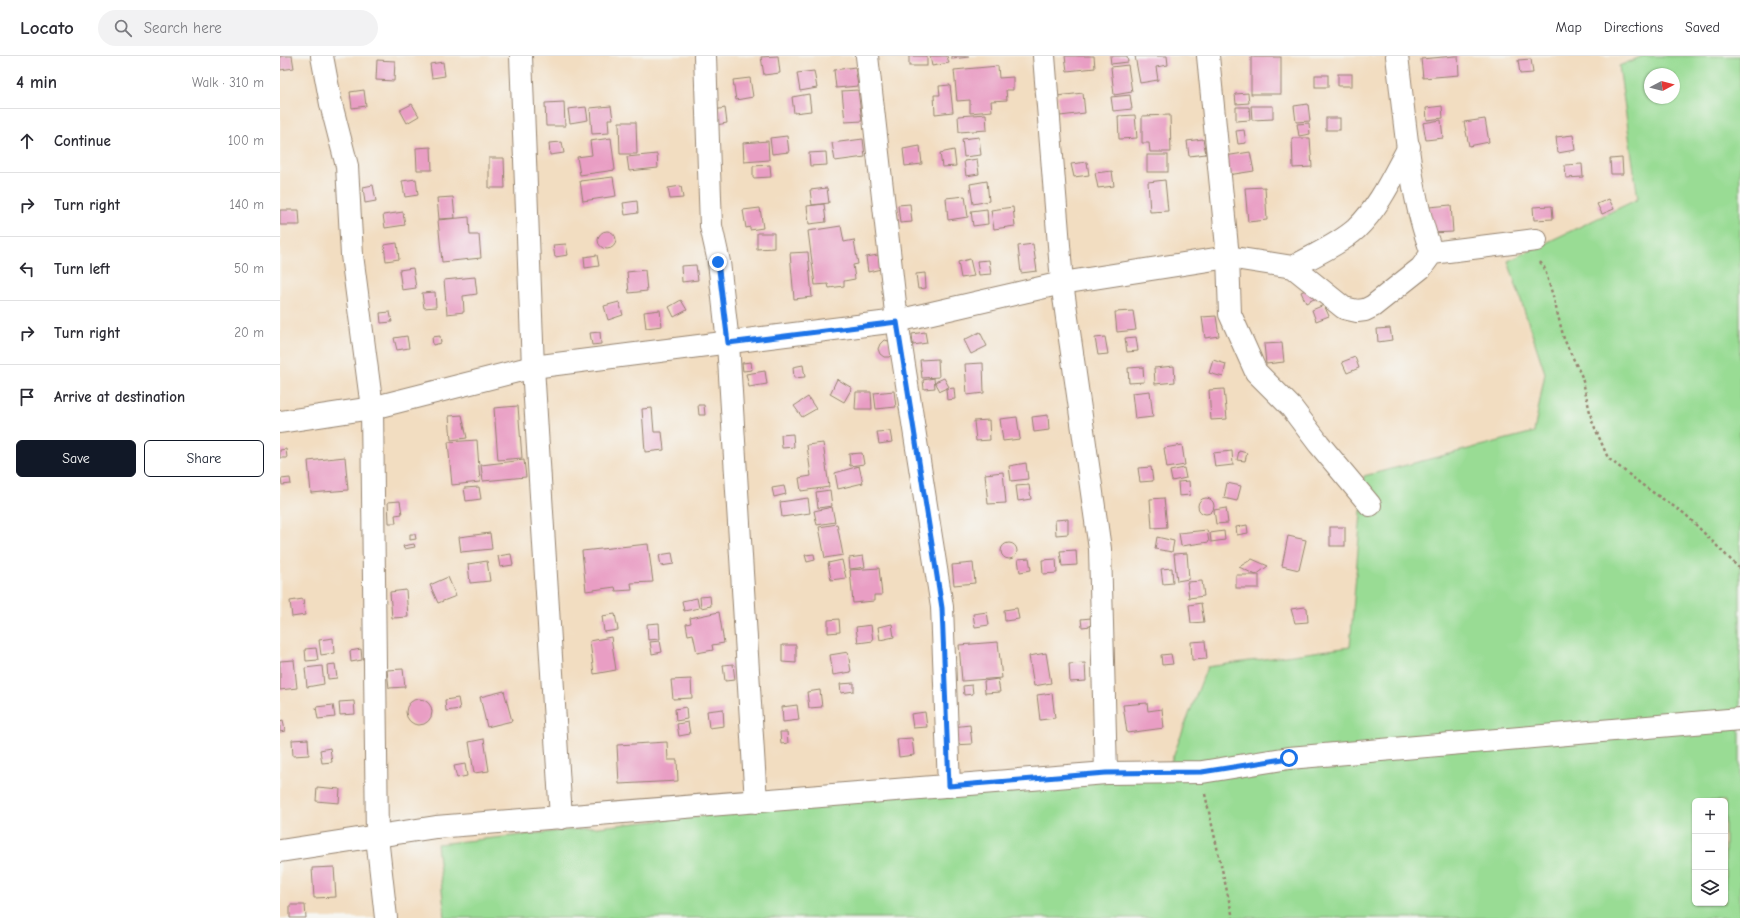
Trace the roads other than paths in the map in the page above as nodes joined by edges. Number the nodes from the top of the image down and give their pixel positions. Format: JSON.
{"nodes":[{"id":1,"x":322,"y":56,"type":"edge"},
{"id":2,"x":521,"y":56,"type":"edge"},
{"id":3,"x":705,"y":56,"type":"edge"},
{"id":4,"x":868,"y":56,"type":"edge"},
{"id":5,"x":1044,"y":56,"type":"edge"},
{"id":6,"x":1208,"y":56,"type":"edge"},
{"id":7,"x":1397,"y":56,"type":"edge"},
{"id":8,"x":1409,"y":147,"type":"junction"},
{"id":9,"x":1536,"y":240,"type":"dead end"},
{"id":10,"x":1432,"y":253,"type":"junction"},
{"id":11,"x":1228,"y":257,"type":"junction"},
{"id":12,"x":1293,"y":267,"type":"junction"},
{"id":13,"x":1062,"y":283,"type":"junction"},
{"id":14,"x":897,"y":322,"type":"junction"},
{"id":15,"x":728,"y":343,"type":"junction"},
{"id":16,"x":533,"y":367,"type":"junction"},
{"id":17,"x":372,"y":408,"type":"junction"},
{"id":18,"x":280,"y":422,"type":"edge"},
{"id":19,"x":1370,"y":505,"type":"dead end"},
{"id":20,"x":1740,"y":719,"type":"edge"},
{"id":21,"x":1106,"y":773,"type":"junction"},
{"id":22,"x":949,"y":786,"type":"junction"},
{"id":23,"x":756,"y":802,"type":"junction"},
{"id":24,"x":561,"y":818,"type":"junction"},
{"id":25,"x":377,"y":836,"type":"junction"},
{"id":26,"x":280,"y":851,"type":"edge"},
{"id":27,"x":386,"y":918,"type":"edge"}],
"edges":[{"from":1,"to":17,"type":"street"},
{"from":2,"to":16,"type":"street"},
{"from":3,"to":15,"type":"street"},
{"from":4,"to":14,"type":"street"},
{"from":5,"to":13,"type":"street"},
{"from":6,"to":11,"type":"street"},
{"from":7,"to":8,"type":"street"},
{"from":8,"to":10,"type":"street"},
{"from":8,"to":12,"type":"street"},
{"from":9,"to":10,"type":"street"},
{"from":10,"to":12,"type":"street"},
{"from":11,"to":12,"type":"street"},
{"from":11,"to":13,"type":"street"},
{"from":11,"to":19,"type":"street"},
{"from":13,"to":14,"type":"street"},
{"from":13,"to":21,"type":"street"},
{"from":14,"to":15,"type":"street"},
{"from":14,"to":22,"type":"street"},
{"from":15,"to":16,"type":"street"},
{"from":15,"to":23,"type":"street"},
{"from":16,"to":17,"type":"street"},
{"from":16,"to":24,"type":"street"},
{"from":17,"to":18,"type":"street"},
{"from":17,"to":25,"type":"street"},
{"from":20,"to":21,"type":"street"},
{"from":21,"to":22,"type":"street"},
{"from":22,"to":23,"type":"street"},
{"from":23,"to":24,"type":"street"},
{"from":24,"to":25,"type":"street"},
{"from":25,"to":26,"type":"street"},
{"from":25,"to":27,"type":"street"}]}
